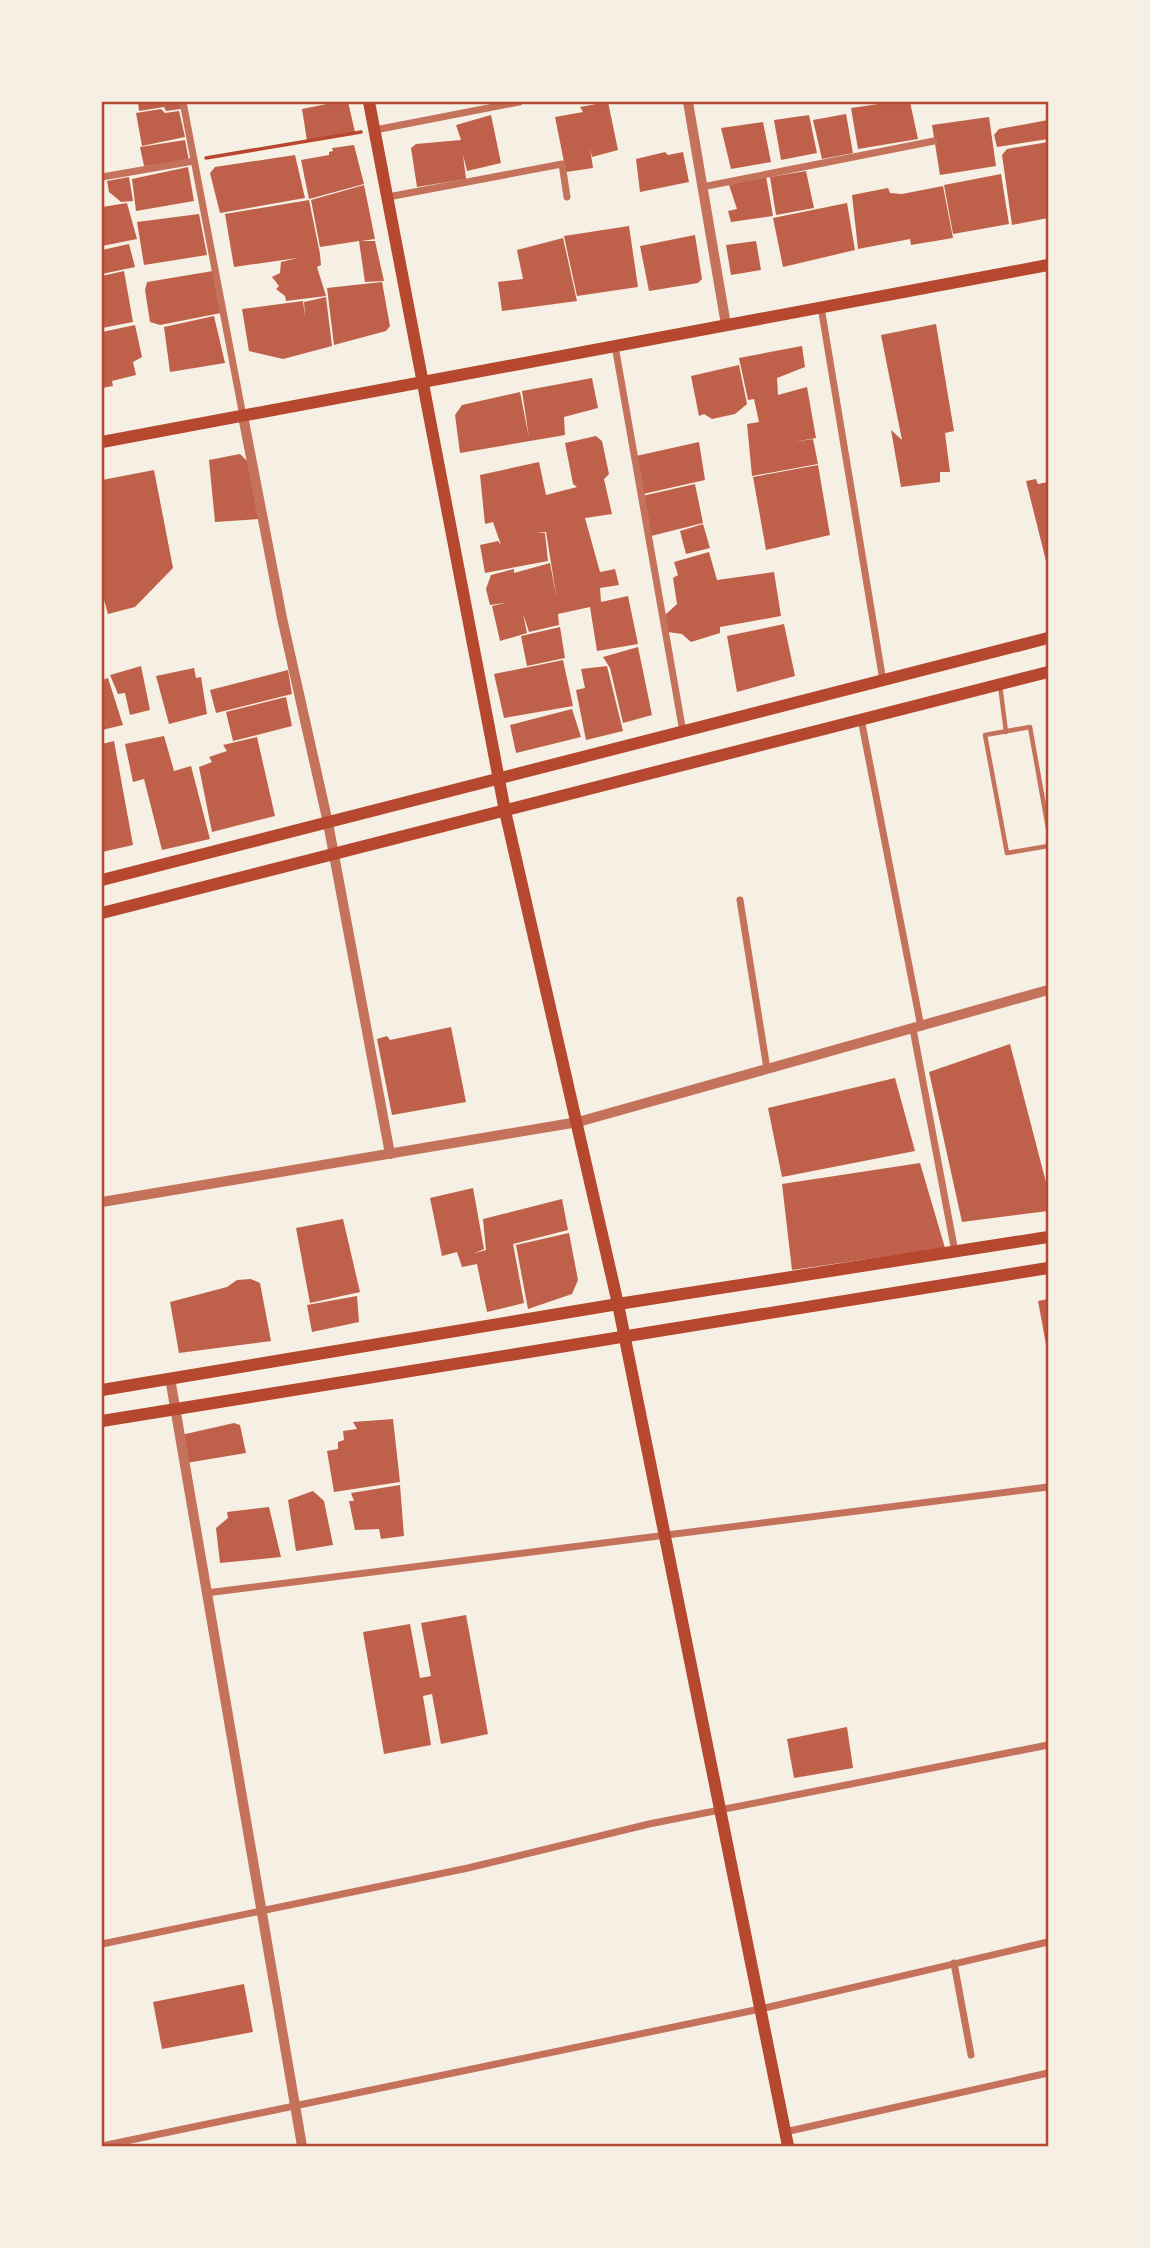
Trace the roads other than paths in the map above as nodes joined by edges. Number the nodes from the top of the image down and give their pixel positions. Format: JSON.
{"nodes":[{"id":1,"x":183,"y":102,"type":"edge"},
{"id":2,"x":369,"y":102,"type":"edge"},
{"id":3,"x":516,"y":102,"type":"edge"},
{"id":4,"x":688,"y":102,"type":"edge"},
{"id":5,"x":375,"y":130,"type":"junction"},
{"id":6,"x":934,"y":141,"type":"dead end"},
{"id":7,"x":194,"y":160,"type":"junction"},
{"id":8,"x":102,"y":177,"type":"edge"},
{"id":9,"x":702,"y":187,"type":"junction"},
{"id":10,"x":387,"y":197,"type":"junction"},
{"id":11,"x":567,"y":197,"type":"dead end"},
{"id":12,"x":1048,"y":265,"type":"edge"},
{"id":13,"x":821,"y":307,"type":"junction"},
{"id":14,"x":726,"y":325,"type":"junction"},
{"id":15,"x":615,"y":346,"type":"junction"},
{"id":16,"x":423,"y":382,"type":"junction"},
{"id":17,"x":243,"y":416,"type":"junction"},
{"id":18,"x":102,"y":442,"type":"edge"},
{"id":19,"x":1048,"y":638,"type":"edge"},
{"id":20,"x":1048,"y":671,"type":"edge"},
{"id":21,"x":883,"y":681,"type":"junction"},
{"id":22,"x":1000,"y":684,"type":"junction"},
{"id":23,"x":861,"y":719,"type":"junction"},
{"id":24,"x":683,"y":732,"type":"junction"},
{"id":25,"x":1006,"y":732,"type":"junction"},
{"id":26,"x":500,"y":780,"type":"junction"},
{"id":27,"x":505,"y":811,"type":"junction"},
{"id":28,"x":328,"y":823,"type":"junction"},
{"id":29,"x":1048,"y":828,"type":"edge"},
{"id":30,"x":1048,"y":846,"type":"edge"},
{"id":31,"x":334,"y":855,"type":"junction"},
{"id":32,"x":102,"y":878,"type":"edge"},
{"id":33,"x":740,"y":900,"type":"dead end"},
{"id":34,"x":102,"y":913,"type":"edge"},
{"id":35,"x":1048,"y":990,"type":"edge"},
{"id":36,"x":917,"y":1028,"type":"junction"},
{"id":37,"x":767,"y":1069,"type":"junction"},
{"id":38,"x":578,"y":1122,"type":"junction"},
{"id":39,"x":390,"y":1154,"type":"junction"},
{"id":40,"x":102,"y":1202,"type":"edge"},
{"id":41,"x":1048,"y":1237,"type":"edge"},
{"id":42,"x":955,"y":1252,"type":"junction"},
{"id":43,"x":1048,"y":1268,"type":"edge"},
{"id":44,"x":618,"y":1304,"type":"junction"},
{"id":45,"x":624,"y":1334,"type":"junction"},
{"id":46,"x":170,"y":1378,"type":"junction"},
{"id":47,"x":102,"y":1390,"type":"edge"},
{"id":48,"x":174,"y":1408,"type":"junction"},
{"id":49,"x":102,"y":1421,"type":"edge"},
{"id":50,"x":1048,"y":1487,"type":"edge"},
{"id":51,"x":665,"y":1535,"type":"junction"},
{"id":52,"x":206,"y":1593,"type":"junction"},
{"id":53,"x":1048,"y":1745,"type":"edge"},
{"id":54,"x":720,"y":1811,"type":"junction"},
{"id":55,"x":261,"y":1911,"type":"junction"},
{"id":56,"x":1048,"y":1942,"type":"edge"},
{"id":57,"x":102,"y":1944,"type":"edge"},
{"id":58,"x":954,"y":1963,"type":"junction"},
{"id":59,"x":760,"y":2009,"type":"junction"},
{"id":60,"x":971,"y":2055,"type":"dead end"},
{"id":61,"x":1048,"y":2073,"type":"edge"},
{"id":62,"x":295,"y":2107,"type":"junction"},
{"id":63,"x":785,"y":2132,"type":"junction"},
{"id":64,"x":102,"y":2146,"type":"edge"},
{"id":65,"x":302,"y":2147,"type":"edge"},
{"id":66,"x":788,"y":2147,"type":"edge"}],
"edges":[{"from":1,"to":7,"type":"street"},
{"from":2,"to":5,"type":"main road"},
{"from":3,"to":5,"type":"street"},
{"from":4,"to":9,"type":"street"},
{"from":5,"to":10,"type":"main road"},
{"from":6,"to":9,"type":"street"},
{"from":7,"to":8,"type":"street"},
{"from":7,"to":17,"type":"street"},
{"from":9,"to":14,"type":"street"},
{"from":10,"to":11,"type":"street"},
{"from":10,"to":16,"type":"main road"},
{"from":12,"to":13,"type":"main road"},
{"from":13,"to":14,"type":"main road"},
{"from":13,"to":21,"type":"street"},
{"from":14,"to":15,"type":"main road"},
{"from":15,"to":16,"type":"main road"},
{"from":15,"to":24,"type":"street"},
{"from":16,"to":17,"type":"main road"},
{"from":16,"to":26,"type":"main road"},
{"from":17,"to":18,"type":"main road"},
{"from":17,"to":28,"type":"street"},
{"from":19,"to":21,"type":"main road"},
{"from":20,"to":22,"type":"main road"},
{"from":21,"to":24,"type":"main road"},
{"from":22,"to":23,"type":"main road"},
{"from":22,"to":25,"type":"lane"},
{"from":23,"to":27,"type":"main road"},
{"from":23,"to":36,"type":"street"},
{"from":24,"to":26,"type":"main road"},
{"from":25,"to":29,"type":"lane"},
{"from":25,"to":30,"type":"lane"},
{"from":26,"to":27,"type":"main road"},
{"from":26,"to":28,"type":"main road"},
{"from":27,"to":31,"type":"main road"},
{"from":27,"to":38,"type":"main road"},
{"from":28,"to":31,"type":"street"},
{"from":28,"to":32,"type":"main road"},
{"from":31,"to":34,"type":"main road"},
{"from":31,"to":39,"type":"street"},
{"from":33,"to":37,"type":"street"},
{"from":35,"to":36,"type":"street"},
{"from":36,"to":37,"type":"street"},
{"from":36,"to":42,"type":"street"},
{"from":37,"to":38,"type":"street"},
{"from":38,"to":39,"type":"street"},
{"from":38,"to":44,"type":"main road"},
{"from":39,"to":40,"type":"street"},
{"from":41,"to":42,"type":"main road"},
{"from":42,"to":44,"type":"main road"},
{"from":43,"to":45,"type":"main road"},
{"from":44,"to":45,"type":"main road"},
{"from":44,"to":46,"type":"main road"},
{"from":45,"to":48,"type":"main road"},
{"from":45,"to":51,"type":"main road"},
{"from":46,"to":47,"type":"main road"},
{"from":46,"to":48,"type":"street"},
{"from":48,"to":49,"type":"main road"},
{"from":48,"to":52,"type":"street"},
{"from":50,"to":51,"type":"street"},
{"from":51,"to":52,"type":"street"},
{"from":51,"to":54,"type":"main road"},
{"from":52,"to":55,"type":"street"},
{"from":53,"to":54,"type":"street"},
{"from":54,"to":55,"type":"street"},
{"from":54,"to":59,"type":"main road"},
{"from":55,"to":57,"type":"street"},
{"from":55,"to":62,"type":"street"},
{"from":56,"to":58,"type":"street"},
{"from":58,"to":59,"type":"street"},
{"from":58,"to":60,"type":"street"},
{"from":59,"to":62,"type":"street"},
{"from":59,"to":63,"type":"main road"},
{"from":61,"to":63,"type":"street"},
{"from":62,"to":64,"type":"street"},
{"from":62,"to":65,"type":"street"},
{"from":63,"to":66,"type":"main road"}]}
